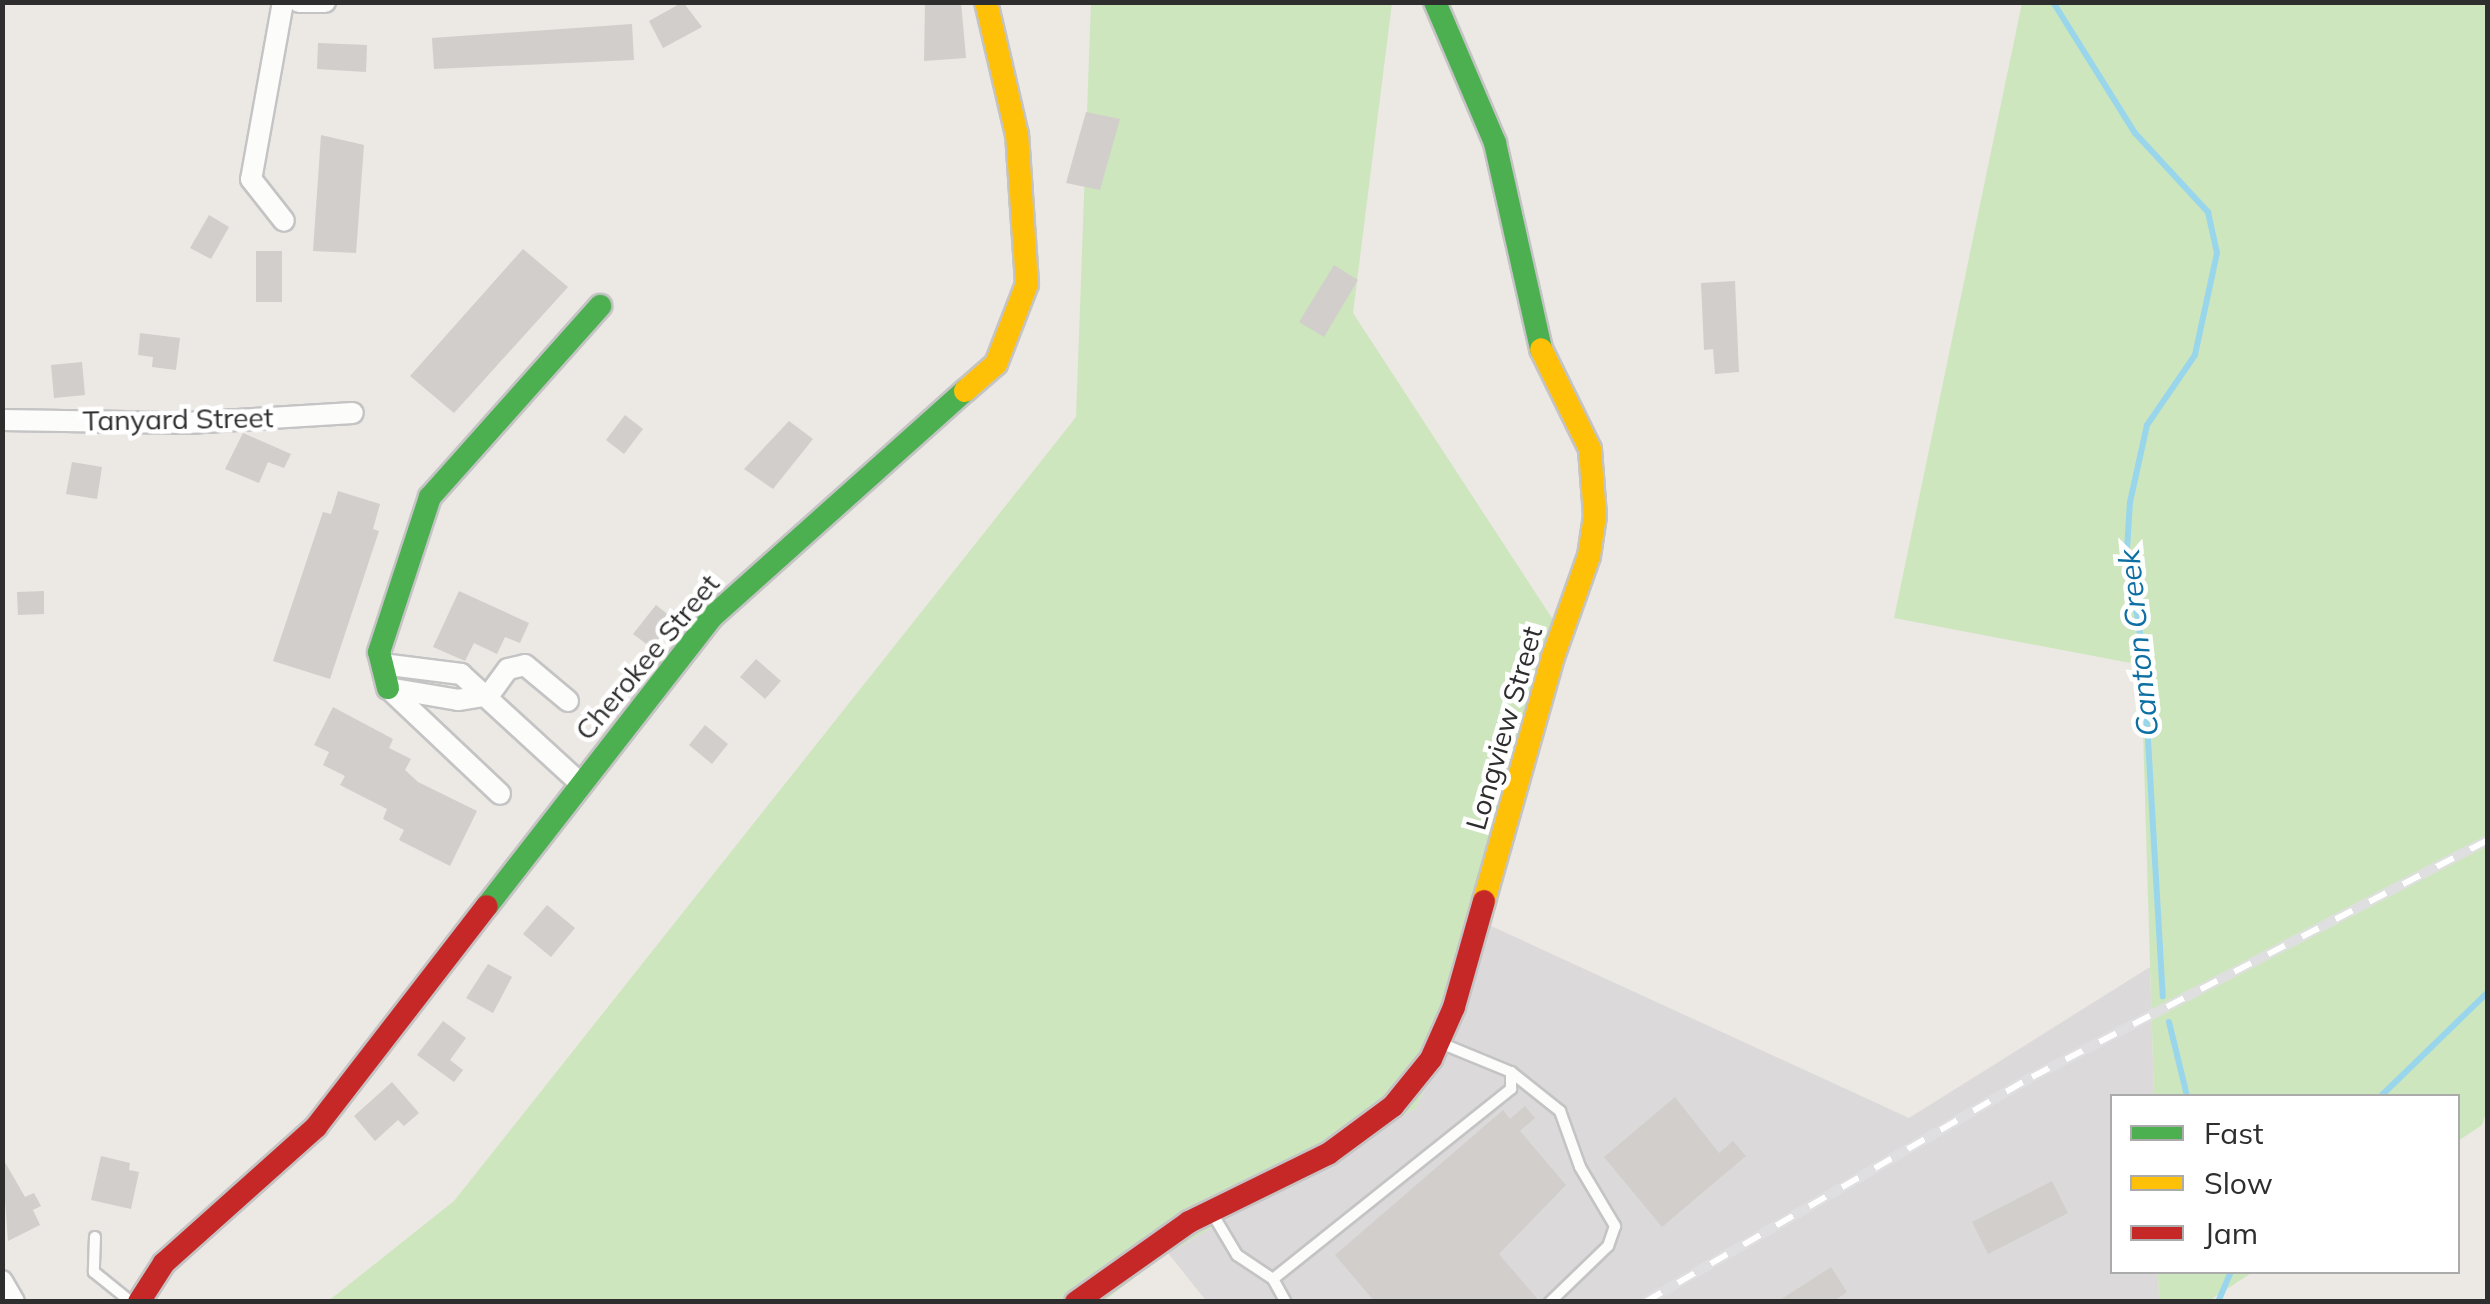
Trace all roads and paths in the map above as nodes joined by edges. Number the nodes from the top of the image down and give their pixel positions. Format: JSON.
{"nodes":[{"id":1,"x":284,"y":2,"type":"edge"},
{"id":2,"x":299,"y":2,"type":"edge"},
{"id":3,"x":325,"y":2,"type":"edge"},
{"id":4,"x":986,"y":2,"type":"edge"},
{"id":5,"x":1435,"y":2,"type":"edge"},
{"id":6,"x":284,"y":221,"type":"dead end"},
{"id":7,"x":600,"y":306,"type":"dead end"},
{"id":8,"x":353,"y":412,"type":"dead end"},
{"id":9,"x":2,"y":420,"type":"edge"},
{"id":10,"x":382,"y":664,"type":"junction"},
{"id":11,"x":388,"y":688,"type":"junction"},
{"id":12,"x":490,"y":695,"type":"junction"},
{"id":13,"x":568,"y":701,"type":"dead end"},
{"id":14,"x":581,"y":784,"type":"junction"},
{"id":15,"x":500,"y":794,"type":"dead end"},
{"id":16,"x":1440,"y":1043,"type":"junction"},
{"id":17,"x":1511,"y":1072,"type":"junction"},
{"id":18,"x":1211,"y":1212,"type":"junction"},
{"id":19,"x":94,"y":1237,"type":"dead end"},
{"id":20,"x":1273,"y":1279,"type":"junction"},
{"id":21,"x":2,"y":1282,"type":"edge"},
{"id":22,"x":14,"y":1302,"type":"edge"},
{"id":23,"x":130,"y":1302,"type":"edge"},
{"id":24,"x":139,"y":1302,"type":"edge"},
{"id":25,"x":1076,"y":1302,"type":"edge"},
{"id":26,"x":1286,"y":1302,"type":"edge"},
{"id":27,"x":1550,"y":1302,"type":"edge"}],
"edges":[{"from":1,"to":6,"type":"street"},
{"from":2,"to":3,"type":"street"},
{"from":4,"to":14,"type":"street","name":"Cherokee Street"},
{"from":5,"to":16,"type":"street","name":"Longview Street"},
{"from":7,"to":10,"type":"street"},
{"from":8,"to":9,"type":"street","name":"Tanyard Street"},
{"from":10,"to":11,"type":"street"},
{"from":10,"to":12,"type":"street"},
{"from":11,"to":12,"type":"street"},
{"from":11,"to":15,"type":"street"},
{"from":12,"to":13,"type":"street"},
{"from":12,"to":14,"type":"street"},
{"from":14,"to":24,"type":"street","name":"Cherokee Street"},
{"from":16,"to":17,"type":"lane"},
{"from":16,"to":18,"type":"street","name":"Longview Street"},
{"from":17,"to":20,"type":"lane"},
{"from":17,"to":27,"type":"lane"},
{"from":18,"to":20,"type":"lane"},
{"from":18,"to":25,"type":"street","name":"Longview Street"},
{"from":19,"to":23,"type":"lane"},
{"from":20,"to":26,"type":"lane"},
{"from":21,"to":22,"type":"street"}]}
